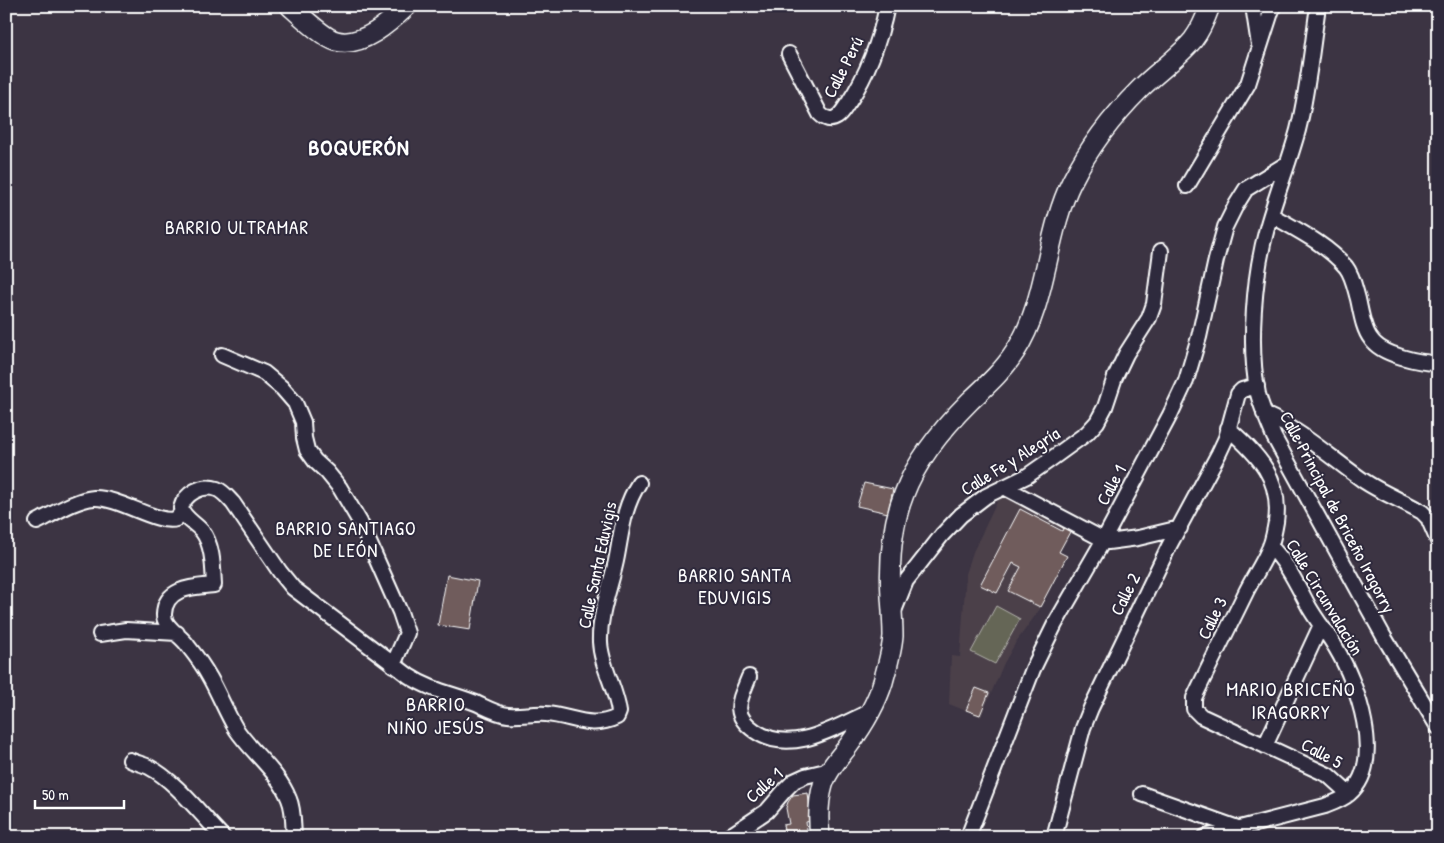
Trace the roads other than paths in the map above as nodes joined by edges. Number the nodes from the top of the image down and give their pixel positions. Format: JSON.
{"nodes":[{"id":1,"x":290,"y":6,"type":"edge"},
{"id":2,"x":407,"y":6,"type":"edge"},
{"id":3,"x":887,"y":6,"type":"edge"},
{"id":4,"x":1210,"y":6,"type":"edge"},
{"id":5,"x":1253,"y":6,"type":"edge"},
{"id":6,"x":1273,"y":6,"type":"edge"},
{"id":7,"x":1318,"y":6,"type":"edge"},
{"id":8,"x":1259,"y":48,"type":"junction"},
{"id":9,"x":789,"y":54,"type":"dead end"},
{"id":10,"x":1288,"y":163,"type":"junction"},
{"id":11,"x":1187,"y":186,"type":"dead end"},
{"id":12,"x":1271,"y":215,"type":"junction"},
{"id":13,"x":1161,"y":251,"type":"dead end"},
{"id":14,"x":222,"y":355,"type":"dead end"},
{"id":15,"x":1438,"y":363,"type":"edge"},
{"id":16,"x":1257,"y":386,"type":"junction"},
{"id":17,"x":1264,"y":414,"type":"junction"},
{"id":18,"x":1228,"y":428,"type":"junction"},
{"id":19,"x":639,"y":483,"type":"dead end"},
{"id":20,"x":1004,"y":487,"type":"junction"},
{"id":21,"x":182,"y":512,"type":"junction"},
{"id":22,"x":37,"y":522,"type":"dead end"},
{"id":23,"x":1180,"y":528,"type":"junction"},
{"id":24,"x":1103,"y":541,"type":"junction"},
{"id":25,"x":1438,"y":542,"type":"edge"},
{"id":26,"x":1270,"y":546,"type":"junction"},
{"id":27,"x":892,"y":614,"type":"junction"},
{"id":28,"x":1321,"y":626,"type":"junction"},
{"id":29,"x":177,"y":633,"type":"junction"},
{"id":30,"x":100,"y":634,"type":"dead end"},
{"id":31,"x":393,"y":664,"type":"junction"},
{"id":32,"x":749,"y":678,"type":"dead end"},
{"id":33,"x":1194,"y":709,"type":"joint"},
{"id":34,"x":870,"y":711,"type":"junction"},
{"id":35,"x":1438,"y":727,"type":"edge"},
{"id":36,"x":1265,"y":746,"type":"junction"},
{"id":37,"x":130,"y":760,"type":"dead end"},
{"id":38,"x":830,"y":770,"type":"junction"},
{"id":39,"x":1142,"y":794,"type":"dead end"},
{"id":40,"x":1349,"y":794,"type":"junction"},
{"id":41,"x":1238,"y":828,"type":"junction"},
{"id":42,"x":223,"y":837,"type":"edge"},
{"id":43,"x":294,"y":837,"type":"edge"},
{"id":44,"x":728,"y":837,"type":"edge"},
{"id":45,"x":820,"y":837,"type":"edge"},
{"id":46,"x":968,"y":837,"type":"edge"},
{"id":47,"x":1054,"y":837,"type":"edge"},
{"id":48,"x":1205,"y":837,"type":"edge"}],
"edges":[{"from":1,"to":2,"type":"main road"},
{"from":3,"to":9,"type":"street","name":"Calle Perú"},
{"from":4,"to":27,"type":"main road"},
{"from":5,"to":8,"type":"street"},
{"from":6,"to":8,"type":"street"},
{"from":7,"to":10,"type":"street","name":"Calle Principal de Briceño Iragorry"},
{"from":8,"to":11,"type":"street"},
{"from":10,"to":12,"type":"street","name":"Calle Principal de Briceño Iragorry"},
{"from":10,"to":24,"type":"street","name":"Calle 1"},
{"from":12,"to":15,"type":"street"},
{"from":12,"to":16,"type":"street","name":"Calle Principal de Briceño Iragorry"},
{"from":13,"to":20,"type":"street","name":"Calle Fe y Alegría"},
{"from":14,"to":31,"type":"street"},
{"from":16,"to":17,"type":"street","name":"Calle Principal de Briceño Iragorry"},
{"from":16,"to":18,"type":"street","name":"Calle 2"},
{"from":17,"to":25,"type":"street"},
{"from":17,"to":35,"type":"street","name":"Calle Principal de Briceño Iragorry"},
{"from":18,"to":23,"type":"street","name":"Calle 2"},
{"from":18,"to":26,"type":"street","name":"Calle Circunvalación"},
{"from":19,"to":31,"type":"street","name":"Calle Santa Eduvigis"},
{"from":20,"to":24,"type":"street"},
{"from":20,"to":27,"type":"street","name":"Calle Fe y Alegría"},
{"from":21,"to":22,"type":"street"},
{"from":21,"to":29,"type":"street"},
{"from":21,"to":31,"type":"street"},
{"from":23,"to":24,"type":"street"},
{"from":23,"to":47,"type":"street","name":"Calle 2"},
{"from":24,"to":46,"type":"street","name":"Calle 1"},
{"from":26,"to":28,"type":"street","name":"Calle Circunvalación"},
{"from":26,"to":33,"type":"street","name":"Calle 3"},
{"from":27,"to":34,"type":"main road"},
{"from":28,"to":36,"type":"street"},
{"from":28,"to":40,"type":"street","name":"Calle Circunvalación"},
{"from":29,"to":30,"type":"street"},
{"from":29,"to":43,"type":"street"},
{"from":32,"to":34,"type":"street"},
{"from":33,"to":36,"type":"street","name":"Calle 5"},
{"from":34,"to":38,"type":"main road"},
{"from":36,"to":40,"type":"street","name":"Calle 5"},
{"from":37,"to":42,"type":"street"},
{"from":38,"to":44,"type":"street","name":"Calle 1"},
{"from":38,"to":45,"type":"main road"},
{"from":39,"to":41,"type":"street"},
{"from":40,"to":41,"type":"street"},
{"from":41,"to":48,"type":"street"}]}
